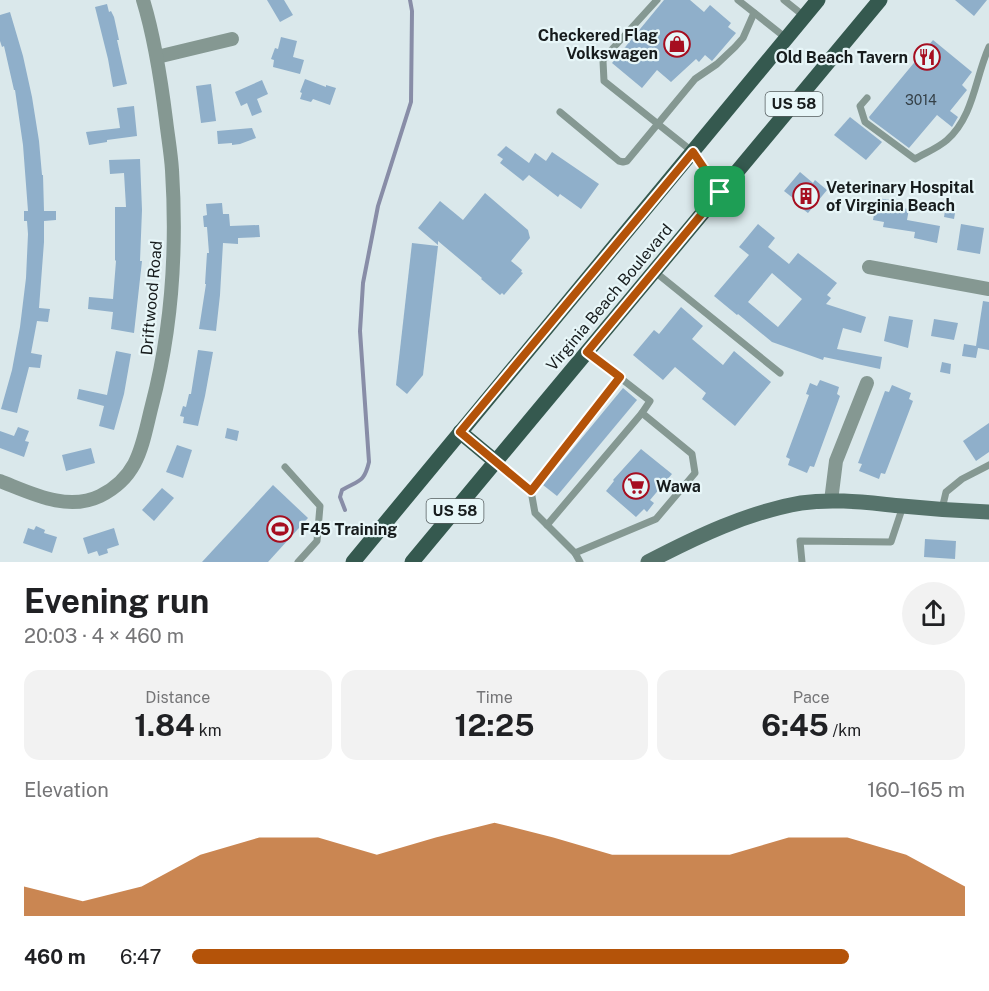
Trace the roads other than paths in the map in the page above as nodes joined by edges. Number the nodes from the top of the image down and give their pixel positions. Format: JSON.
{"nodes":[{"id":1,"x":143,"y":0,"type":"edge"},
{"id":2,"x":657,"y":0,"type":"edge"},
{"id":3,"x":738,"y":0,"type":"edge"},
{"id":4,"x":784,"y":0,"type":"edge"},
{"id":5,"x":818,"y":0,"type":"edge"},
{"id":6,"x":880,"y":0,"type":"edge"},
{"id":7,"x":754,"y":13,"type":"junction"},
{"id":8,"x":804,"y":16,"type":"junction"},
{"id":9,"x":786,"y":38,"type":"junction"},
{"id":10,"x":232,"y":39,"type":"dead end"},
{"id":11,"x":989,"y":47,"type":"edge"},
{"id":12,"x":157,"y":57,"type":"junction"},
{"id":13,"x":867,"y":98,"type":"dead end"},
{"id":14,"x":560,"y":112,"type":"dead end"},
{"id":15,"x":658,"y":124,"type":"junction"},
{"id":16,"x":693,"y":152,"type":"junction"},
{"id":17,"x":720,"y":192,"type":"junction"},
{"id":18,"x":869,"y":267,"type":"dead end"},
{"id":19,"x":654,"y":271,"type":"junction"},
{"id":20,"x":989,"y":289,"type":"edge"},
{"id":21,"x":587,"y":352,"type":"junction"},
{"id":22,"x":780,"y":373,"type":"dead end"},
{"id":23,"x":620,"y":377,"type":"junction"},
{"id":24,"x":867,"y":383,"type":"dead end"},
{"id":25,"x":642,"y":412,"type":"junction"},
{"id":26,"x":460,"y":432,"type":"junction"},
{"id":27,"x":496,"y":462,"type":"junction"},
{"id":28,"x":989,"y":465,"type":"edge"},
{"id":29,"x":285,"y":467,"type":"dead end"},
{"id":30,"x":0,"y":481,"type":"edge"},
{"id":31,"x":531,"y":491,"type":"junction"},
{"id":32,"x":831,"y":501,"type":"junction"},
{"id":33,"x":903,"y":506,"type":"junction"},
{"id":34,"x":942,"y":509,"type":"junction"},
{"id":35,"x":989,"y":513,"type":"edge"},
{"id":36,"x":547,"y":525,"type":"junction"},
{"id":37,"x":575,"y":553,"type":"junction"},
{"id":38,"x":298,"y":562,"type":"edge"},
{"id":39,"x":353,"y":562,"type":"edge"},
{"id":40,"x":412,"y":562,"type":"edge"},
{"id":41,"x":580,"y":562,"type":"edge"},
{"id":42,"x":648,"y":562,"type":"edge"},
{"id":43,"x":802,"y":562,"type":"edge"}],
"edges":[{"from":1,"to":12,"type":"street","name":"Driftwood Road"},
{"from":2,"to":15,"type":"lane"},
{"from":3,"to":7,"type":"lane"},
{"from":4,"to":8,"type":"lane"},
{"from":5,"to":8,"type":"main road","name":"Virginia Beach Boulevard","number":"US 58"},
{"from":6,"to":17,"type":"main road","name":"Virginia Beach Boulevard","number":"US 58"},
{"from":7,"to":9,"type":"lane"},
{"from":7,"to":15,"type":"lane"},
{"from":8,"to":9,"type":"main road","name":"Virginia Beach Boulevard","number":"US 58"},
{"from":9,"to":16,"type":"main road","name":"Virginia Beach Boulevard","number":"US 58"},
{"from":10,"to":12,"type":"street"},
{"from":11,"to":13,"type":"lane"},
{"from":12,"to":30,"type":"street","name":"Driftwood Road"},
{"from":14,"to":15,"type":"lane"},
{"from":15,"to":16,"type":"lane"},
{"from":16,"to":17,"type":"lane"},
{"from":16,"to":26,"type":"main road","name":"Virginia Beach Boulevard","number":"US 58"},
{"from":17,"to":19,"type":"main road","name":"Virginia Beach Boulevard","number":"US 58"},
{"from":18,"to":20,"type":"street"},
{"from":19,"to":21,"type":"main road","name":"Virginia Beach Boulevard","number":"US 58"},
{"from":19,"to":22,"type":"lane"},
{"from":21,"to":23,"type":"lane"},
{"from":21,"to":27,"type":"main road","name":"Virginia Beach Boulevard","number":"US 58"},
{"from":23,"to":25,"type":"lane"},
{"from":23,"to":31,"type":"lane"},
{"from":24,"to":32,"type":"street"},
{"from":25,"to":36,"type":"lane"},
{"from":25,"to":37,"type":"lane"},
{"from":26,"to":27,"type":"main road"},
{"from":26,"to":39,"type":"main road","name":"Virginia Beach Boulevard","number":"US 58"},
{"from":27,"to":31,"type":"lane"},
{"from":27,"to":40,"type":"main road","name":"Virginia Beach Boulevard","number":"US 58"},
{"from":28,"to":34,"type":"lane"},
{"from":29,"to":38,"type":"lane"},
{"from":31,"to":36,"type":"lane"},
{"from":32,"to":33,"type":"street"},
{"from":32,"to":42,"type":"street"},
{"from":33,"to":34,"type":"street"},
{"from":33,"to":43,"type":"lane"},
{"from":34,"to":35,"type":"street"},
{"from":36,"to":37,"type":"lane"},
{"from":37,"to":41,"type":"lane"}]}
